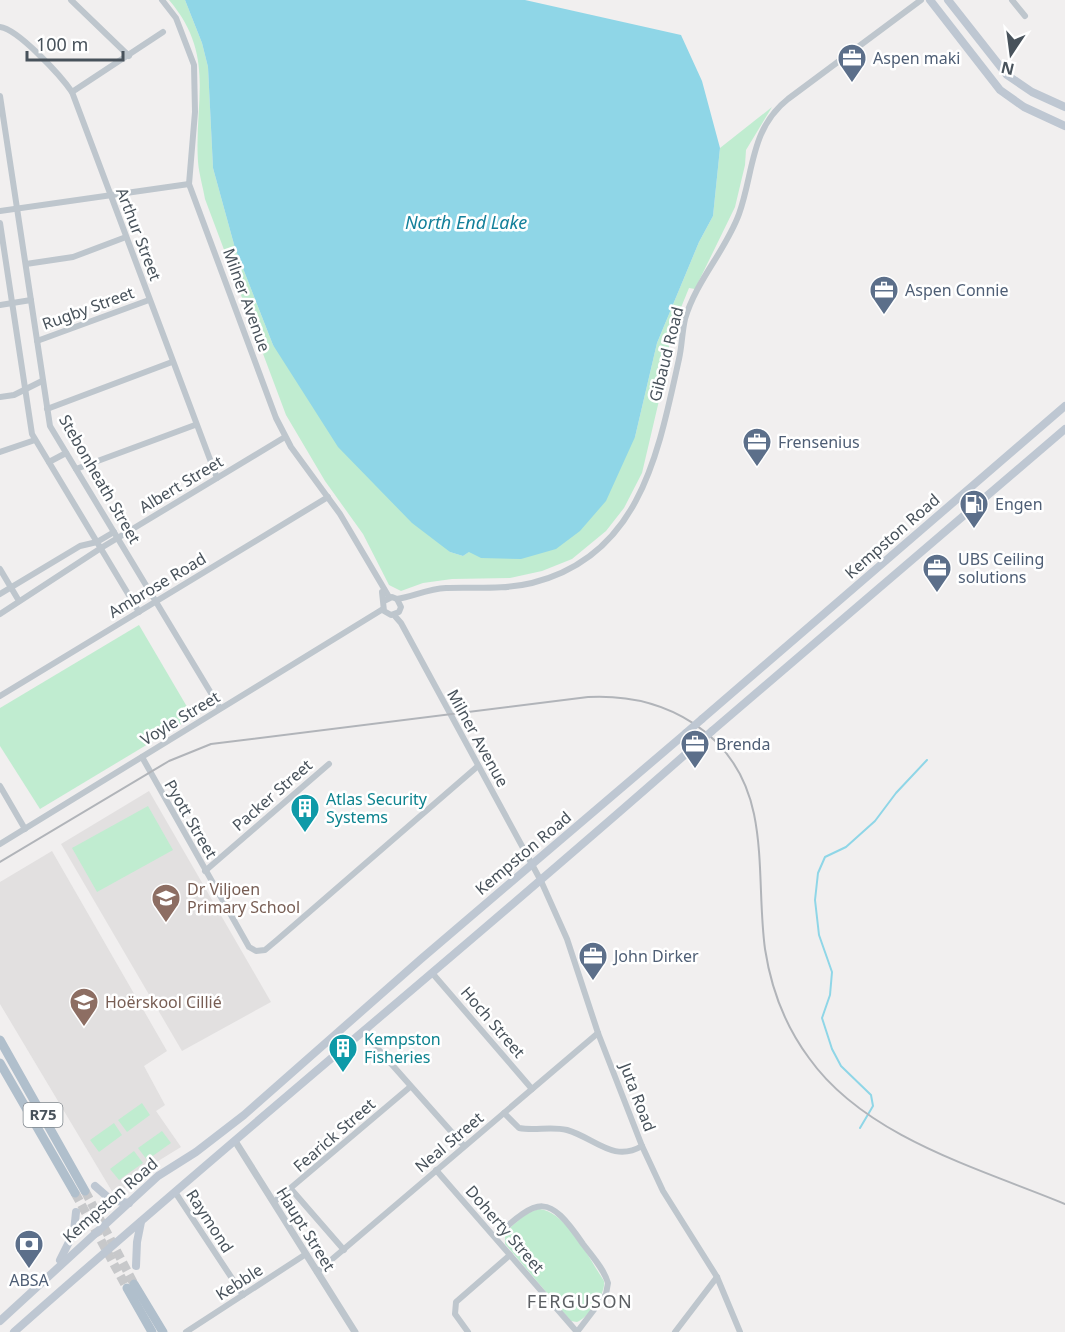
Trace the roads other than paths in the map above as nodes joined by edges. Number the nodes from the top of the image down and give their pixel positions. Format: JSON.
{"nodes":[{"id":1,"x":71,"y":0,"type":"edge"},
{"id":2,"x":162,"y":0,"type":"edge"},
{"id":3,"x":921,"y":0,"type":"edge"},
{"id":4,"x":930,"y":0,"type":"edge"},
{"id":5,"x":948,"y":0,"type":"edge"},
{"id":6,"x":1015,"y":1,"type":"edge"},
{"id":7,"x":1025,"y":16,"type":"dead end"},
{"id":8,"x":0,"y":27,"type":"edge"},
{"id":9,"x":162,"y":32,"type":"dead end"},
{"id":10,"x":129,"y":56,"type":"junction"},
{"id":11,"x":72,"y":92,"type":"junction"},
{"id":12,"x":0,"y":96,"type":"edge"},
{"id":13,"x":1065,"y":107,"type":"edge"},
{"id":14,"x":2,"y":119,"type":"edge"},
{"id":15,"x":1065,"y":126,"type":"edge"},
{"id":16,"x":189,"y":184,"type":"junction"},
{"id":17,"x":110,"y":197,"type":"junction"},
{"id":18,"x":17,"y":210,"type":"junction"},
{"id":19,"x":0,"y":211,"type":"edge"},
{"id":20,"x":0,"y":223,"type":"edge"},
{"id":21,"x":126,"y":237,"type":"junction"},
{"id":22,"x":26,"y":264,"type":"junction"},
{"id":23,"x":31,"y":300,"type":"junction"},
{"id":24,"x":149,"y":300,"type":"junction"},
{"id":25,"x":12,"y":303,"type":"junction"},
{"id":26,"x":0,"y":305,"type":"edge"},
{"id":27,"x":37,"y":341,"type":"junction"},
{"id":28,"x":172,"y":362,"type":"junction"},
{"id":29,"x":42,"y":381,"type":"junction"},
{"id":30,"x":24,"y":390,"type":"junction"},
{"id":31,"x":0,"y":397,"type":"edge"},
{"id":32,"x":1065,"y":406,"type":"edge"},
{"id":33,"x":47,"y":409,"type":"junction"},
{"id":34,"x":195,"y":426,"type":"junction"},
{"id":35,"x":1065,"y":429,"type":"edge"},
{"id":36,"x":285,"y":437,"type":"junction"},
{"id":37,"x":35,"y":440,"type":"junction"},
{"id":38,"x":0,"y":452,"type":"edge"},
{"id":39,"x":66,"y":453,"type":"junction"},
{"id":40,"x":49,"y":462,"type":"junction"},
{"id":41,"x":76,"y":469,"type":"junction"},
{"id":42,"x":217,"y":478,"type":"junction"},
{"id":43,"x":328,"y":498,"type":"junction"},
{"id":44,"x":115,"y":535,"type":"junction"},
{"id":45,"x":99,"y":545,"type":"junction"},
{"id":46,"x":0,"y":568,"type":"edge"},
{"id":47,"x":11,"y":588,"type":"junction"},
{"id":48,"x":0,"y":594,"type":"edge"},
{"id":49,"x":387,"y":599,"type":"junction"},
{"id":50,"x":156,"y":601,"type":"junction"},
{"id":51,"x":399,"y":601,"type":"junction"},
{"id":52,"x":20,"y":602,"type":"junction"},
{"id":53,"x":384,"y":611,"type":"junction"},
{"id":54,"x":139,"y":612,"type":"junction"},
{"id":55,"x":396,"y":613,"type":"junction"},
{"id":56,"x":0,"y":614,"type":"edge"},
{"id":57,"x":0,"y":696,"type":"edge"},
{"id":58,"x":220,"y":708,"type":"junction"},
{"id":59,"x":142,"y":757,"type":"junction"},
{"id":60,"x":329,"y":764,"type":"dead end"},
{"id":61,"x":478,"y":766,"type":"junction"},
{"id":62,"x":0,"y":786,"type":"edge"},
{"id":63,"x":26,"y":829,"type":"junction"},
{"id":64,"x":0,"y":844,"type":"edge"},
{"id":65,"x":533,"y":865,"type":"junction"},
{"id":66,"x":206,"y":871,"type":"junction"},
{"id":67,"x":541,"y":881,"type":"junction"},
{"id":68,"x":433,"y":974,"type":"junction"},
{"id":69,"x":363,"y":1032,"type":"junction"},
{"id":70,"x":598,"y":1033,"type":"junction"},
{"id":71,"x":0,"y":1040,"type":"edge"},
{"id":72,"x":0,"y":1063,"type":"edge"},
{"id":73,"x":410,"y":1087,"type":"junction"},
{"id":74,"x":532,"y":1089,"type":"junction"},
{"id":75,"x":504,"y":1113,"type":"junction"},
{"id":76,"x":235,"y":1141,"type":"junction"},
{"id":77,"x":464,"y":1146,"type":"junction"},
{"id":78,"x":642,"y":1146,"type":"junction"},
{"id":79,"x":436,"y":1170,"type":"junction"},
{"id":80,"x":95,"y":1186,"type":"dead end"},
{"id":81,"x":291,"y":1189,"type":"junction"},
{"id":82,"x":175,"y":1192,"type":"junction"},
{"id":83,"x":274,"y":1202,"type":"junction"},
{"id":84,"x":129,"y":1203,"type":"junction"},
{"id":85,"x":76,"y":1212,"type":"dead end"},
{"id":86,"x":142,"y":1222,"type":"junction"},
{"id":87,"x":495,"y":1237,"type":"junction"},
{"id":88,"x":344,"y":1250,"type":"junction"},
{"id":89,"x":306,"y":1254,"type":"junction"},
{"id":90,"x":510,"y":1255,"type":"junction"},
{"id":91,"x":136,"y":1266,"type":"dead end"},
{"id":92,"x":55,"y":1268,"type":"junction"},
{"id":93,"x":317,"y":1272,"type":"junction"},
{"id":94,"x":717,"y":1277,"type":"junction"},
{"id":95,"x":243,"y":1295,"type":"junction"},
{"id":96,"x":0,"y":1321,"type":"edge"},
{"id":97,"x":740,"y":1330,"type":"edge"},
{"id":98,"x":14,"y":1332,"type":"edge"},
{"id":99,"x":152,"y":1332,"type":"edge"},
{"id":100,"x":163,"y":1332,"type":"edge"},
{"id":101,"x":186,"y":1332,"type":"edge"},
{"id":102,"x":355,"y":1332,"type":"edge"},
{"id":103,"x":468,"y":1332,"type":"edge"},
{"id":104,"x":577,"y":1332,"type":"edge"},
{"id":105,"x":675,"y":1332,"type":"edge"}],
"edges":[{"from":1,"to":10,"type":"street"},
{"from":2,"to":16,"type":"street","name":"Milner Avenue"},
{"from":3,"to":51,"type":"street","name":"Gibaud Road"},
{"from":4,"to":15,"type":"main road"},
{"from":5,"to":13,"type":"main road"},
{"from":6,"to":7,"type":"street"},
{"from":8,"to":11,"type":"street","name":"Arthur Street"},
{"from":9,"to":10,"type":"street"},
{"from":10,"to":11,"type":"street"},
{"from":11,"to":17,"type":"street","name":"Arthur Street"},
{"from":12,"to":14,"type":"street","name":"Stebonheath Street"},
{"from":14,"to":18,"type":"street","name":"Stebonheath Street"},
{"from":16,"to":17,"type":"street"},
{"from":16,"to":36,"type":"street","name":"Milner Avenue"},
{"from":17,"to":18,"type":"street"},
{"from":17,"to":21,"type":"street","name":"Arthur Street"},
{"from":18,"to":19,"type":"street"},
{"from":18,"to":22,"type":"street","name":"Stebonheath Street"},
{"from":20,"to":25,"type":"street","name":"Stebonheath Street"},
{"from":21,"to":22,"type":"street"},
{"from":21,"to":24,"type":"street","name":"Arthur Street"},
{"from":22,"to":23,"type":"street","name":"Stebonheath Street"},
{"from":23,"to":25,"type":"street"},
{"from":23,"to":27,"type":"street","name":"Stebonheath Street"},
{"from":24,"to":27,"type":"street","name":"Rugby Street"},
{"from":24,"to":28,"type":"street","name":"Arthur Street"},
{"from":25,"to":26,"type":"street"},
{"from":25,"to":30,"type":"street","name":"Stebonheath Street"},
{"from":27,"to":29,"type":"street","name":"Stebonheath Street"},
{"from":28,"to":33,"type":"street"},
{"from":28,"to":34,"type":"street","name":"Arthur Street"},
{"from":29,"to":30,"type":"street"},
{"from":29,"to":33,"type":"street","name":"Stebonheath Street"},
{"from":30,"to":31,"type":"street"},
{"from":30,"to":37,"type":"street","name":"Stebonheath Street"},
{"from":32,"to":65,"type":"main road","name":"Kempston Road","bridge":true},
{"from":33,"to":39,"type":"street","name":"Stebonheath Street"},
{"from":34,"to":41,"type":"street"},
{"from":34,"to":42,"type":"street","name":"Arthur Street"},
{"from":35,"to":67,"type":"main road","name":"Kempston Road","bridge":true},
{"from":36,"to":42,"type":"street","name":"Albert Street"},
{"from":36,"to":43,"type":"street","name":"Milner Avenue"},
{"from":37,"to":38,"type":"street"},
{"from":37,"to":40,"type":"street","name":"Stebonheath Street"},
{"from":39,"to":40,"type":"street"},
{"from":39,"to":41,"type":"street","name":"Stebonheath Street"},
{"from":40,"to":45,"type":"street","name":"Stebonheath Street"},
{"from":41,"to":44,"type":"street","name":"Stebonheath Street"},
{"from":42,"to":44,"type":"street","name":"Albert Street"},
{"from":43,"to":49,"type":"street","name":"Milner Avenue"},
{"from":43,"to":50,"type":"street","name":"Ambrose Road"},
{"from":44,"to":45,"type":"street","name":"Albert Street"},
{"from":44,"to":50,"type":"street","name":"Stebonheath Street"},
{"from":45,"to":47,"type":"street","name":"Albert Street"},
{"from":45,"to":52,"type":"street","name":"Albert Street"},
{"from":45,"to":54,"type":"street","name":"Stebonheath Street"},
{"from":46,"to":47,"type":"street"},
{"from":47,"to":48,"type":"street","name":"Albert Street"},
{"from":47,"to":52,"type":"street"},
{"from":49,"to":51,"type":"street"},
{"from":49,"to":53,"type":"street","name":"Milner Avenue"},
{"from":50,"to":54,"type":"street","name":"Ambrose Road"},
{"from":50,"to":58,"type":"street","name":"Stebonheath Street"},
{"from":51,"to":55,"type":"street"},
{"from":52,"to":56,"type":"street","name":"Albert Street"},
{"from":53,"to":55,"type":"street"},
{"from":53,"to":58,"type":"street","name":"Voyle Street"},
{"from":54,"to":57,"type":"street","name":"Ambrose Road"},
{"from":55,"to":61,"type":"street","name":"Milner Avenue"},
{"from":58,"to":59,"type":"street","name":"Voyle Street"},
{"from":59,"to":63,"type":"street","name":"Voyle Street"},
{"from":59,"to":66,"type":"street","name":"Pyott Street"},
{"from":60,"to":66,"type":"street","name":"Packer Street"},
{"from":61,"to":65,"type":"street","name":"Milner Avenue"},
{"from":61,"to":66,"type":"street","name":"Pyott Street"},
{"from":62,"to":63,"type":"street"},
{"from":63,"to":64,"type":"street","name":"Voyle Street"},
{"from":65,"to":67,"type":"street","name":"Juta Road"},
{"from":65,"to":84,"type":"main road","name":"Kempston Road"},
{"from":67,"to":68,"type":"main road","name":"Kempston Road"},
{"from":67,"to":70,"type":"street","name":"Juta Road"},
{"from":68,"to":69,"type":"main road","name":"Kempston Road"},
{"from":68,"to":74,"type":"street","name":"Hoch Street"},
{"from":69,"to":73,"type":"street"},
{"from":69,"to":76,"type":"main road","name":"Kempston Road"},
{"from":70,"to":74,"type":"street","name":"Neal Street"},
{"from":70,"to":78,"type":"street","name":"Juta Road"},
{"from":71,"to":72,"type":"main road","number":"R75"},
{"from":73,"to":77,"type":"street"},
{"from":73,"to":81,"type":"street","name":"Fearick Street"},
{"from":74,"to":75,"type":"street","name":"Neal Street"},
{"from":75,"to":77,"type":"street","name":"Neal Street"},
{"from":75,"to":78,"type":"street"},
{"from":76,"to":82,"type":"main road","name":"Kempston Road"},
{"from":76,"to":83,"type":"street","name":"Haupt Street"},
{"from":77,"to":79,"type":"street","name":"Neal Street"},
{"from":78,"to":94,"type":"street","name":"Juta Road"},
{"from":79,"to":87,"type":"street","name":"Doherty Street"},
{"from":79,"to":88,"type":"street","name":"Neal Street"},
{"from":80,"to":84,"type":"main road"},
{"from":81,"to":83,"type":"street","name":"Fearick Street"},
{"from":81,"to":88,"type":"street"},
{"from":82,"to":86,"type":"main road","name":"Kempston Road"},
{"from":82,"to":95,"type":"street","name":"Raymond"},
{"from":83,"to":89,"type":"street","name":"Haupt Street"},
{"from":84,"to":92,"type":"main road","name":"Kempston Road"},
{"from":85,"to":92,"type":"main road"},
{"from":86,"to":91,"type":"main road"},
{"from":86,"to":98,"type":"main road","name":"Kempston Road"},
{"from":87,"to":90,"type":"street","name":"Doherty Street"},
{"from":87,"to":104,"type":"street"},
{"from":88,"to":93,"type":"street","name":"Neal Street"},
{"from":89,"to":93,"type":"street","name":"Haupt Street"},
{"from":89,"to":95,"type":"street","name":"Kebble"},
{"from":90,"to":103,"type":"street"},
{"from":90,"to":104,"type":"street","name":"Doherty Street"},
{"from":92,"to":96,"type":"main road","name":"Kempston Road"},
{"from":93,"to":102,"type":"street","name":"Haupt Street"},
{"from":94,"to":97,"type":"street","name":"Juta Road"},
{"from":94,"to":105,"type":"street"},
{"from":95,"to":101,"type":"street","name":"Kebble"},
{"from":99,"to":100,"type":"main road"}]}
